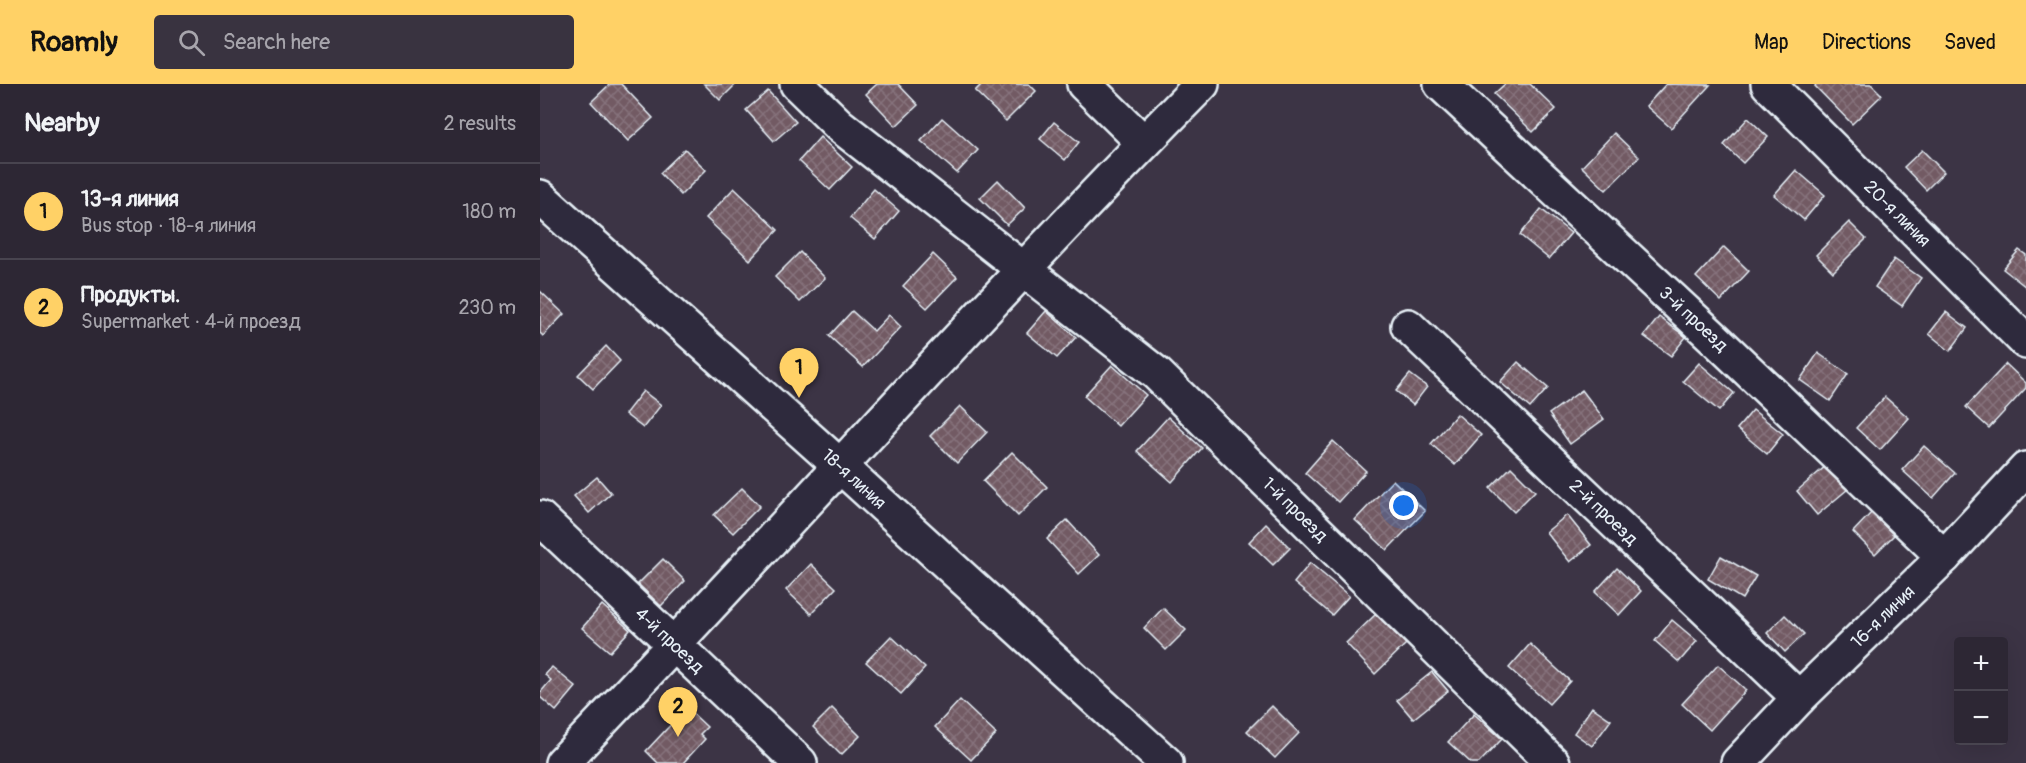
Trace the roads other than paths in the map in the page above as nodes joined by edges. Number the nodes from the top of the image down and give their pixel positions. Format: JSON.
{"nodes":[{"id":1,"x":797,"y":84,"type":"edge"},
{"id":2,"x":1084,"y":84,"type":"edge"},
{"id":3,"x":1202,"y":84,"type":"edge"},
{"id":4,"x":1441,"y":84,"type":"edge"},
{"id":5,"x":1767,"y":84,"type":"edge"},
{"id":6,"x":1144,"y":143,"type":"junction"},
{"id":7,"x":540,"y":197,"type":"edge"},
{"id":8,"x":1024,"y":270,"type":"junction"},
{"id":9,"x":1408,"y":326,"type":"dead end"},
{"id":10,"x":2026,"y":342,"type":"edge"},
{"id":11,"x":840,"y":466,"type":"junction"},
{"id":12,"x":2026,"y":470,"type":"edge"},
{"id":13,"x":540,"y":518,"type":"edge"},
{"id":14,"x":1944,"y":557,"type":"junction"},
{"id":15,"x":675,"y":645,"type":"junction"},
{"id":16,"x":1800,"y":698,"type":"junction"},
{"id":17,"x":1160,"y":761,"type":"edge"},
{"id":18,"x":562,"y":763,"type":"edge"},
{"id":19,"x":800,"y":763,"type":"edge"},
{"id":20,"x":1553,"y":763,"type":"edge"},
{"id":21,"x":1738,"y":763,"type":"edge"}],
"edges":[{"from":1,"to":8,"type":"street","name":"1-й проезд"},
{"from":2,"to":6,"type":"street"},
{"from":3,"to":6,"type":"street"},
{"from":4,"to":14,"type":"street","name":"3-й проезд"},
{"from":5,"to":10,"type":"street","name":"20-я линия"},
{"from":6,"to":8,"type":"street"},
{"from":7,"to":11,"type":"street","name":"18-я линия"},
{"from":8,"to":11,"type":"street"},
{"from":8,"to":20,"type":"street","name":"1-й проезд"},
{"from":9,"to":16,"type":"street","name":"2-й проезд"},
{"from":11,"to":15,"type":"street"},
{"from":11,"to":17,"type":"street","name":"18-я линия"},
{"from":12,"to":14,"type":"street","name":"16-я линия"},
{"from":13,"to":15,"type":"street","name":"4-й проезд"},
{"from":14,"to":16,"type":"street","name":"16-я линия"},
{"from":15,"to":18,"type":"street"},
{"from":15,"to":19,"type":"street","name":"4-й проезд"},
{"from":16,"to":21,"type":"street","name":"16-я линия"}]}
